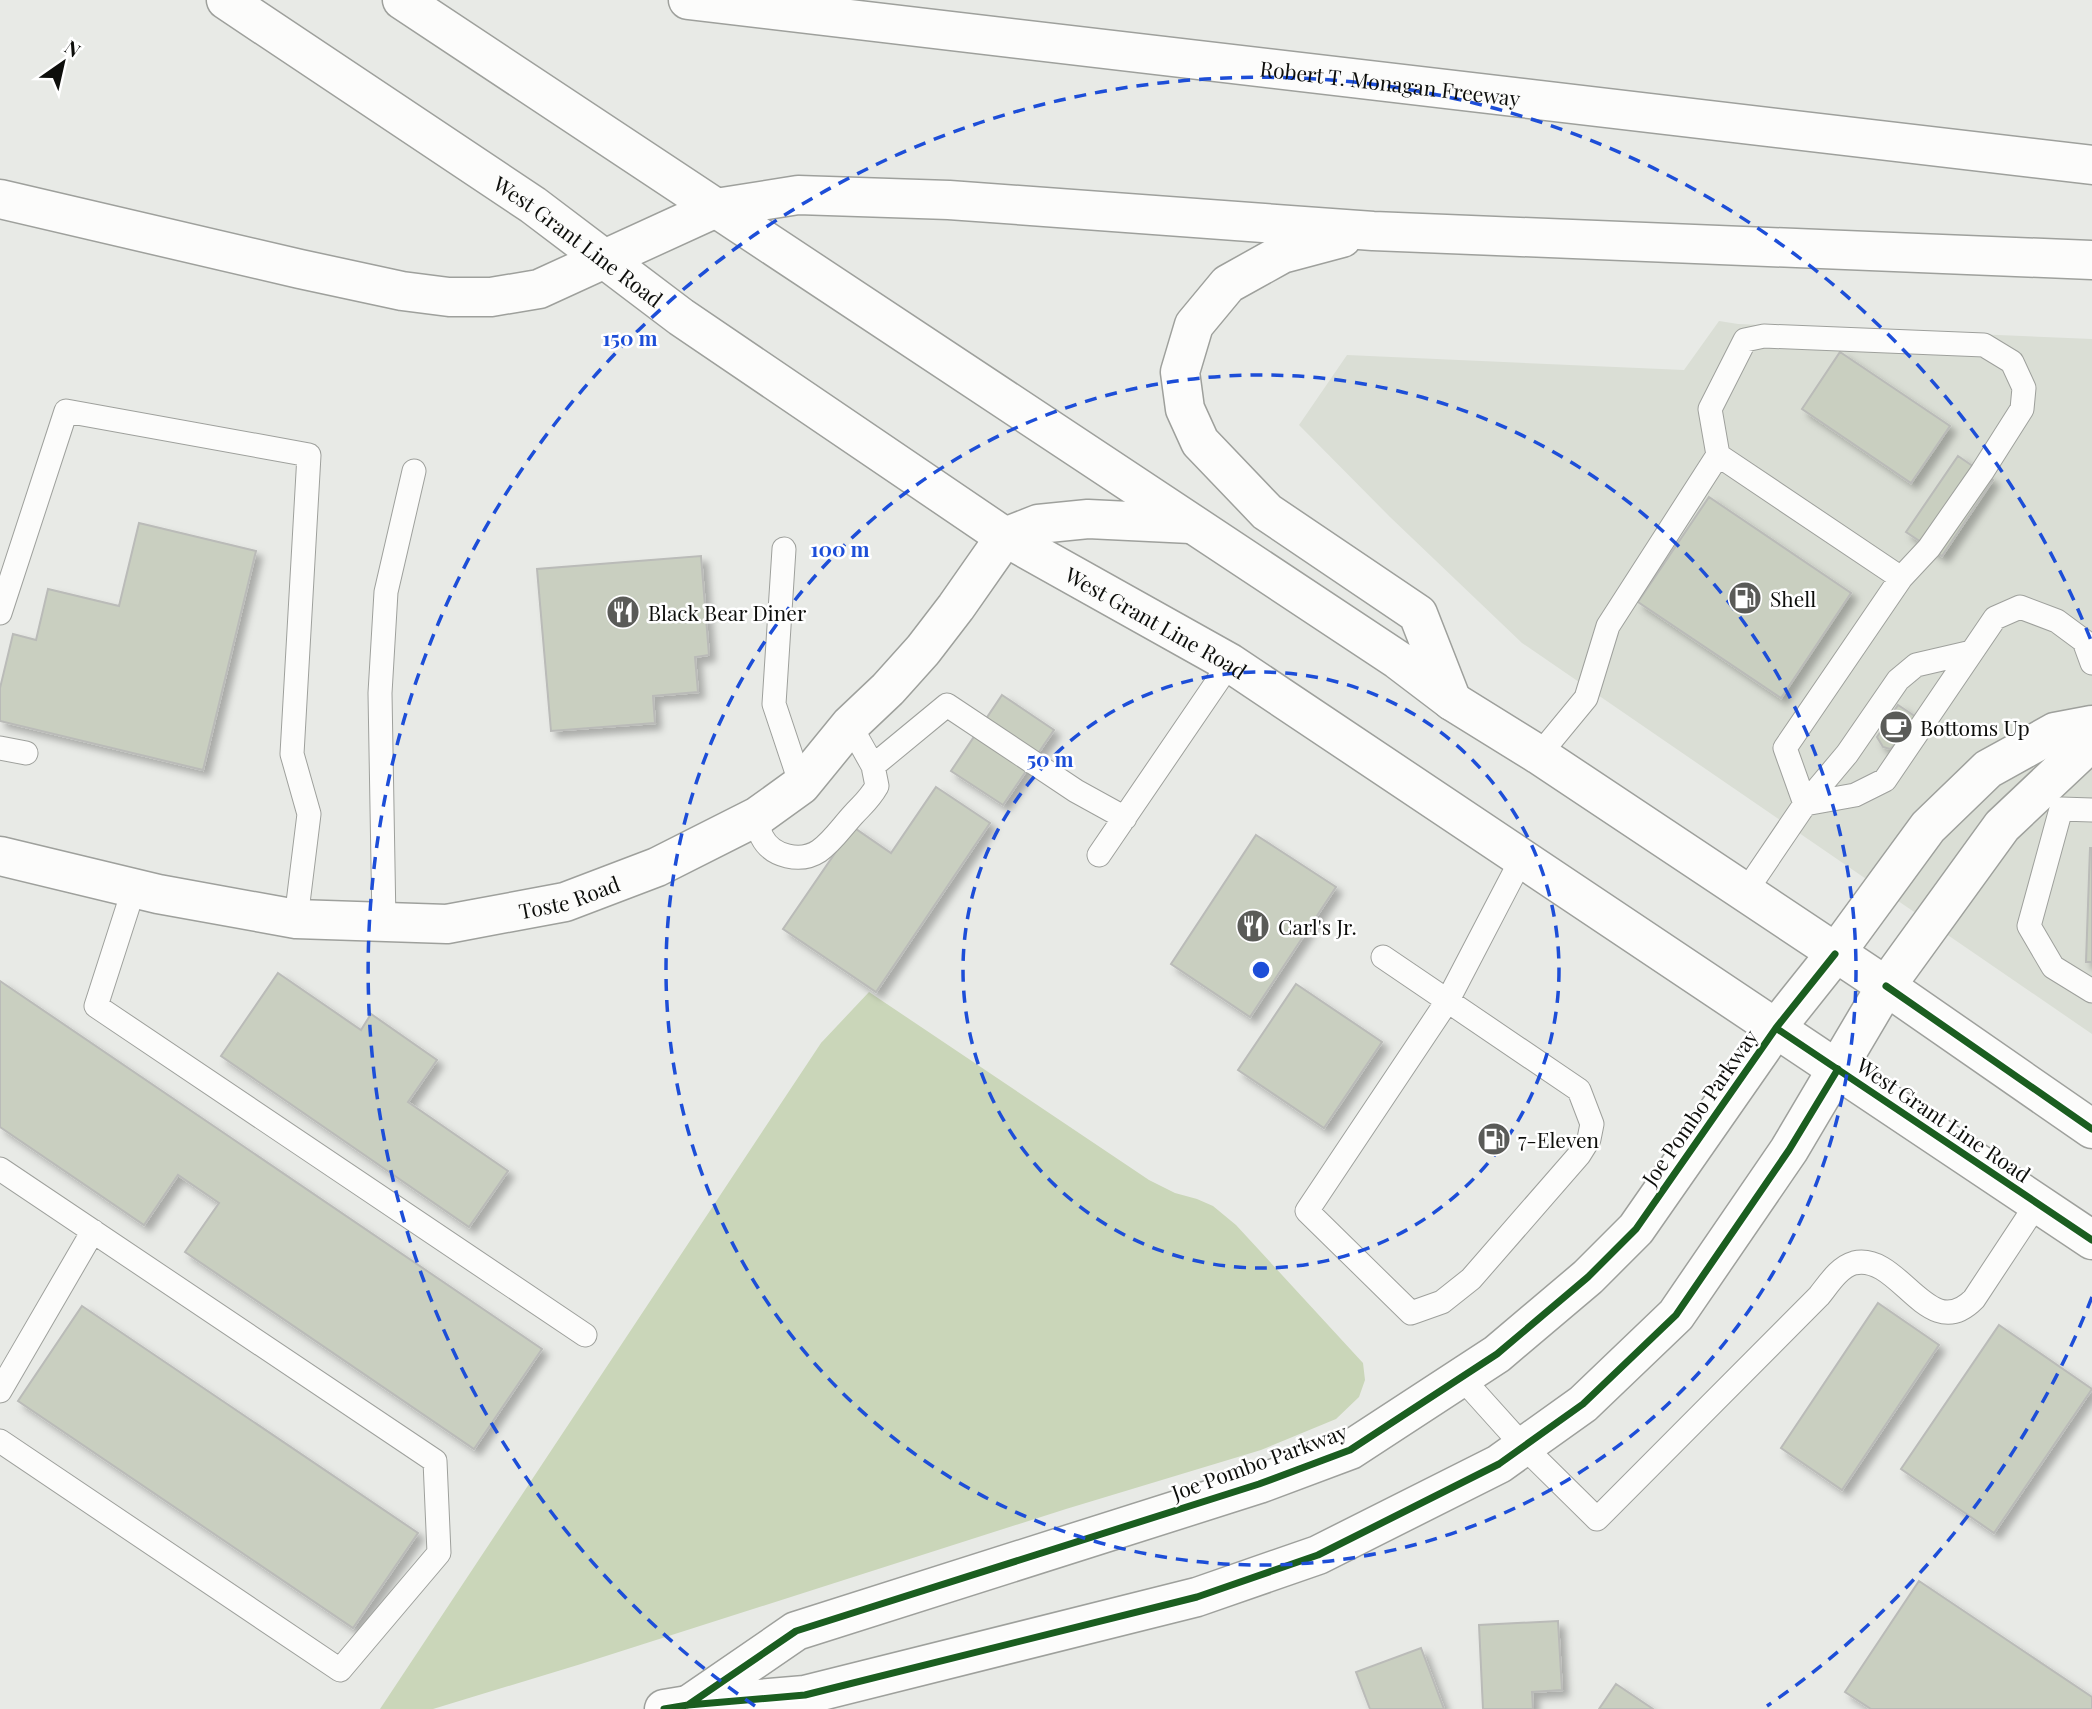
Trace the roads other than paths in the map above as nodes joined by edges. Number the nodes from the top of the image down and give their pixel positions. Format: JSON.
{"nodes":[{"id":1,"x":226,"y":0,"type":"edge"},
{"id":2,"x":402,"y":0,"type":"edge"},
{"id":3,"x":688,"y":0,"type":"edge"},
{"id":4,"x":2092,"y":166,"type":"edge"},
{"id":5,"x":0,"y":199,"type":"edge"},
{"id":6,"x":716,"y":208,"type":"junction"},
{"id":7,"x":1373,"y":231,"type":"junction"},
{"id":8,"x":604,"y":258,"type":"junction"},
{"id":9,"x":2092,"y":260,"type":"edge"},
{"id":10,"x":1718,"y":455,"type":"junction"},
{"id":11,"x":414,"y":471,"type":"dead end"},
{"id":12,"x":1194,"y":524,"type":"junction"},
{"id":13,"x":1005,"y":537,"type":"junction"},
{"id":14,"x":784,"y":549,"type":"dead end"},
{"id":15,"x":1901,"y":579,"type":"junction"},
{"id":16,"x":0,"y":613,"type":"edge"},
{"id":17,"x":1972,"y":652,"type":"junction"},
{"id":18,"x":1230,"y":663,"type":"junction"},
{"id":19,"x":2092,"y":663,"type":"edge"},
{"id":20,"x":1452,"y":701,"type":"junction"},
{"id":21,"x":850,"y":725,"type":"junction"},
{"id":22,"x":2092,"y":725,"type":"edge"},
{"id":23,"x":2092,"y":741,"type":"edge"},
{"id":24,"x":0,"y":748,"type":"edge"},
{"id":25,"x":26,"y":753,"type":"dead end"},
{"id":26,"x":1539,"y":755,"type":"junction"},
{"id":27,"x":873,"y":766,"type":"junction"},
{"id":28,"x":802,"y":785,"type":"junction"},
{"id":29,"x":1805,"y":804,"type":"junction"},
{"id":30,"x":2092,"y":810,"type":"edge"},
{"id":31,"x":758,"y":816,"type":"junction"},
{"id":32,"x":1125,"y":818,"type":"junction"},
{"id":33,"x":1099,"y":855,"type":"dead end"},
{"id":34,"x":0,"y":856,"type":"edge"},
{"id":35,"x":1522,"y":858,"type":"junction"},
{"id":36,"x":134,"y":888,"type":"junction"},
{"id":37,"x":1744,"y":894,"type":"junction"},
{"id":38,"x":296,"y":919,"type":"junction"},
{"id":39,"x":384,"y":922,"type":"junction"},
{"id":40,"x":1835,"y":954,"type":"junction"},
{"id":41,"x":1382,"y":957,"type":"dead end"},
{"id":42,"x":1886,"y":986,"type":"junction"},
{"id":43,"x":2092,"y":991,"type":"edge"},
{"id":44,"x":1448,"y":1000,"type":"junction"},
{"id":45,"x":1776,"y":1027,"type":"junction"},
{"id":46,"x":1838,"y":1069,"type":"junction"},
{"id":47,"x":2092,"y":1129,"type":"edge"},
{"id":48,"x":0,"y":1169,"type":"edge"},
{"id":49,"x":2038,"y":1202,"type":"junction"},
{"id":50,"x":93,"y":1231,"type":"junction"},
{"id":51,"x":2092,"y":1240,"type":"edge"},
{"id":52,"x":585,"y":1335,"type":"dead end"},
{"id":53,"x":1461,"y":1377,"type":"junction"},
{"id":54,"x":0,"y":1391,"type":"edge"},
{"id":55,"x":0,"y":1441,"type":"edge"},
{"id":56,"x":1524,"y":1447,"type":"junction"},
{"id":57,"x":676,"y":1707,"type":"edge"}],
"edges":[{"from":1,"to":8,"type":"main road","name":"West Grant Line Road"},
{"from":2,"to":6,"type":"main road"},
{"from":3,"to":4,"type":"main road","name":"Robert T. Monagan Freeway"},
{"from":5,"to":8,"type":"main road"},
{"from":6,"to":7,"type":"main road"},
{"from":6,"to":8,"type":"main road"},
{"from":6,"to":12,"type":"main road"},
{"from":7,"to":9,"type":"main road"},
{"from":7,"to":20,"type":"main road"},
{"from":8,"to":13,"type":"main road","name":"West Grant Line Road"},
{"from":10,"to":15,"type":"lane"},
{"from":10,"to":15,"type":"lane"},
{"from":10,"to":26,"type":"lane"},
{"from":11,"to":39,"type":"lane"},
{"from":12,"to":13,"type":"main road"},
{"from":12,"to":20,"type":"main road"},
{"from":13,"to":18,"type":"main road","name":"West Grant Line Road"},
{"from":13,"to":21,"type":"main road","name":"Toste Road"},
{"from":14,"to":28,"type":"lane"},
{"from":15,"to":29,"type":"lane"},
{"from":16,"to":38,"type":"lane"},
{"from":17,"to":19,"type":"lane"},
{"from":17,"to":29,"type":"lane"},
{"from":17,"to":29,"type":"lane"},
{"from":18,"to":32,"type":"lane"},
{"from":18,"to":35,"type":"main road","name":"West Grant Line Road"},
{"from":20,"to":26,"type":"main road"},
{"from":21,"to":27,"type":"lane"},
{"from":21,"to":28,"type":"main road","name":"Toste Road"},
{"from":22,"to":40,"type":"main road","name":"Joe Pombo Parkway"},
{"from":23,"to":42,"type":"main road","name":"Joe Pombo Parkway"},
{"from":24,"to":25,"type":"lane"},
{"from":26,"to":37,"type":"main road"},
{"from":27,"to":31,"type":"lane"},
{"from":27,"to":32,"type":"lane"},
{"from":28,"to":31,"type":"main road","name":"Toste Road"},
{"from":29,"to":37,"type":"lane"},
{"from":30,"to":43,"type":"lane"},
{"from":31,"to":39,"type":"main road","name":"Toste Road"},
{"from":32,"to":33,"type":"lane"},
{"from":34,"to":36,"type":"main road","name":"Toste Road"},
{"from":35,"to":44,"type":"lane"},
{"from":35,"to":45,"type":"main road","name":"West Grant Line Road"},
{"from":36,"to":38,"type":"main road","name":"Toste Road"},
{"from":36,"to":52,"type":"lane"},
{"from":37,"to":40,"type":"main road"},
{"from":38,"to":39,"type":"main road","name":"Toste Road"},
{"from":40,"to":42,"type":"main road"},
{"from":40,"to":45,"type":"main road","name":"Joe Pombo Parkway"},
{"from":41,"to":44,"type":"lane"},
{"from":42,"to":46,"type":"main road","name":"Joe Pombo Parkway"},
{"from":42,"to":47,"type":"main road"},
{"from":44,"to":44,"type":"lane"},
{"from":45,"to":46,"type":"main road","name":"West Grant Line Road"},
{"from":45,"to":53,"type":"main road","name":"Joe Pombo Parkway"},
{"from":46,"to":49,"type":"main road","name":"West Grant Line Road"},
{"from":46,"to":56,"type":"main road","name":"Joe Pombo Parkway"},
{"from":48,"to":50,"type":"lane"},
{"from":49,"to":51,"type":"main road","name":"West Grant Line Road"},
{"from":49,"to":56,"type":"lane"},
{"from":50,"to":54,"type":"lane"},
{"from":50,"to":55,"type":"lane"},
{"from":53,"to":56,"type":"lane"},
{"from":53,"to":57,"type":"main road","name":"Joe Pombo Parkway"},
{"from":56,"to":57,"type":"main road","name":"Joe Pombo Parkway"}]}
